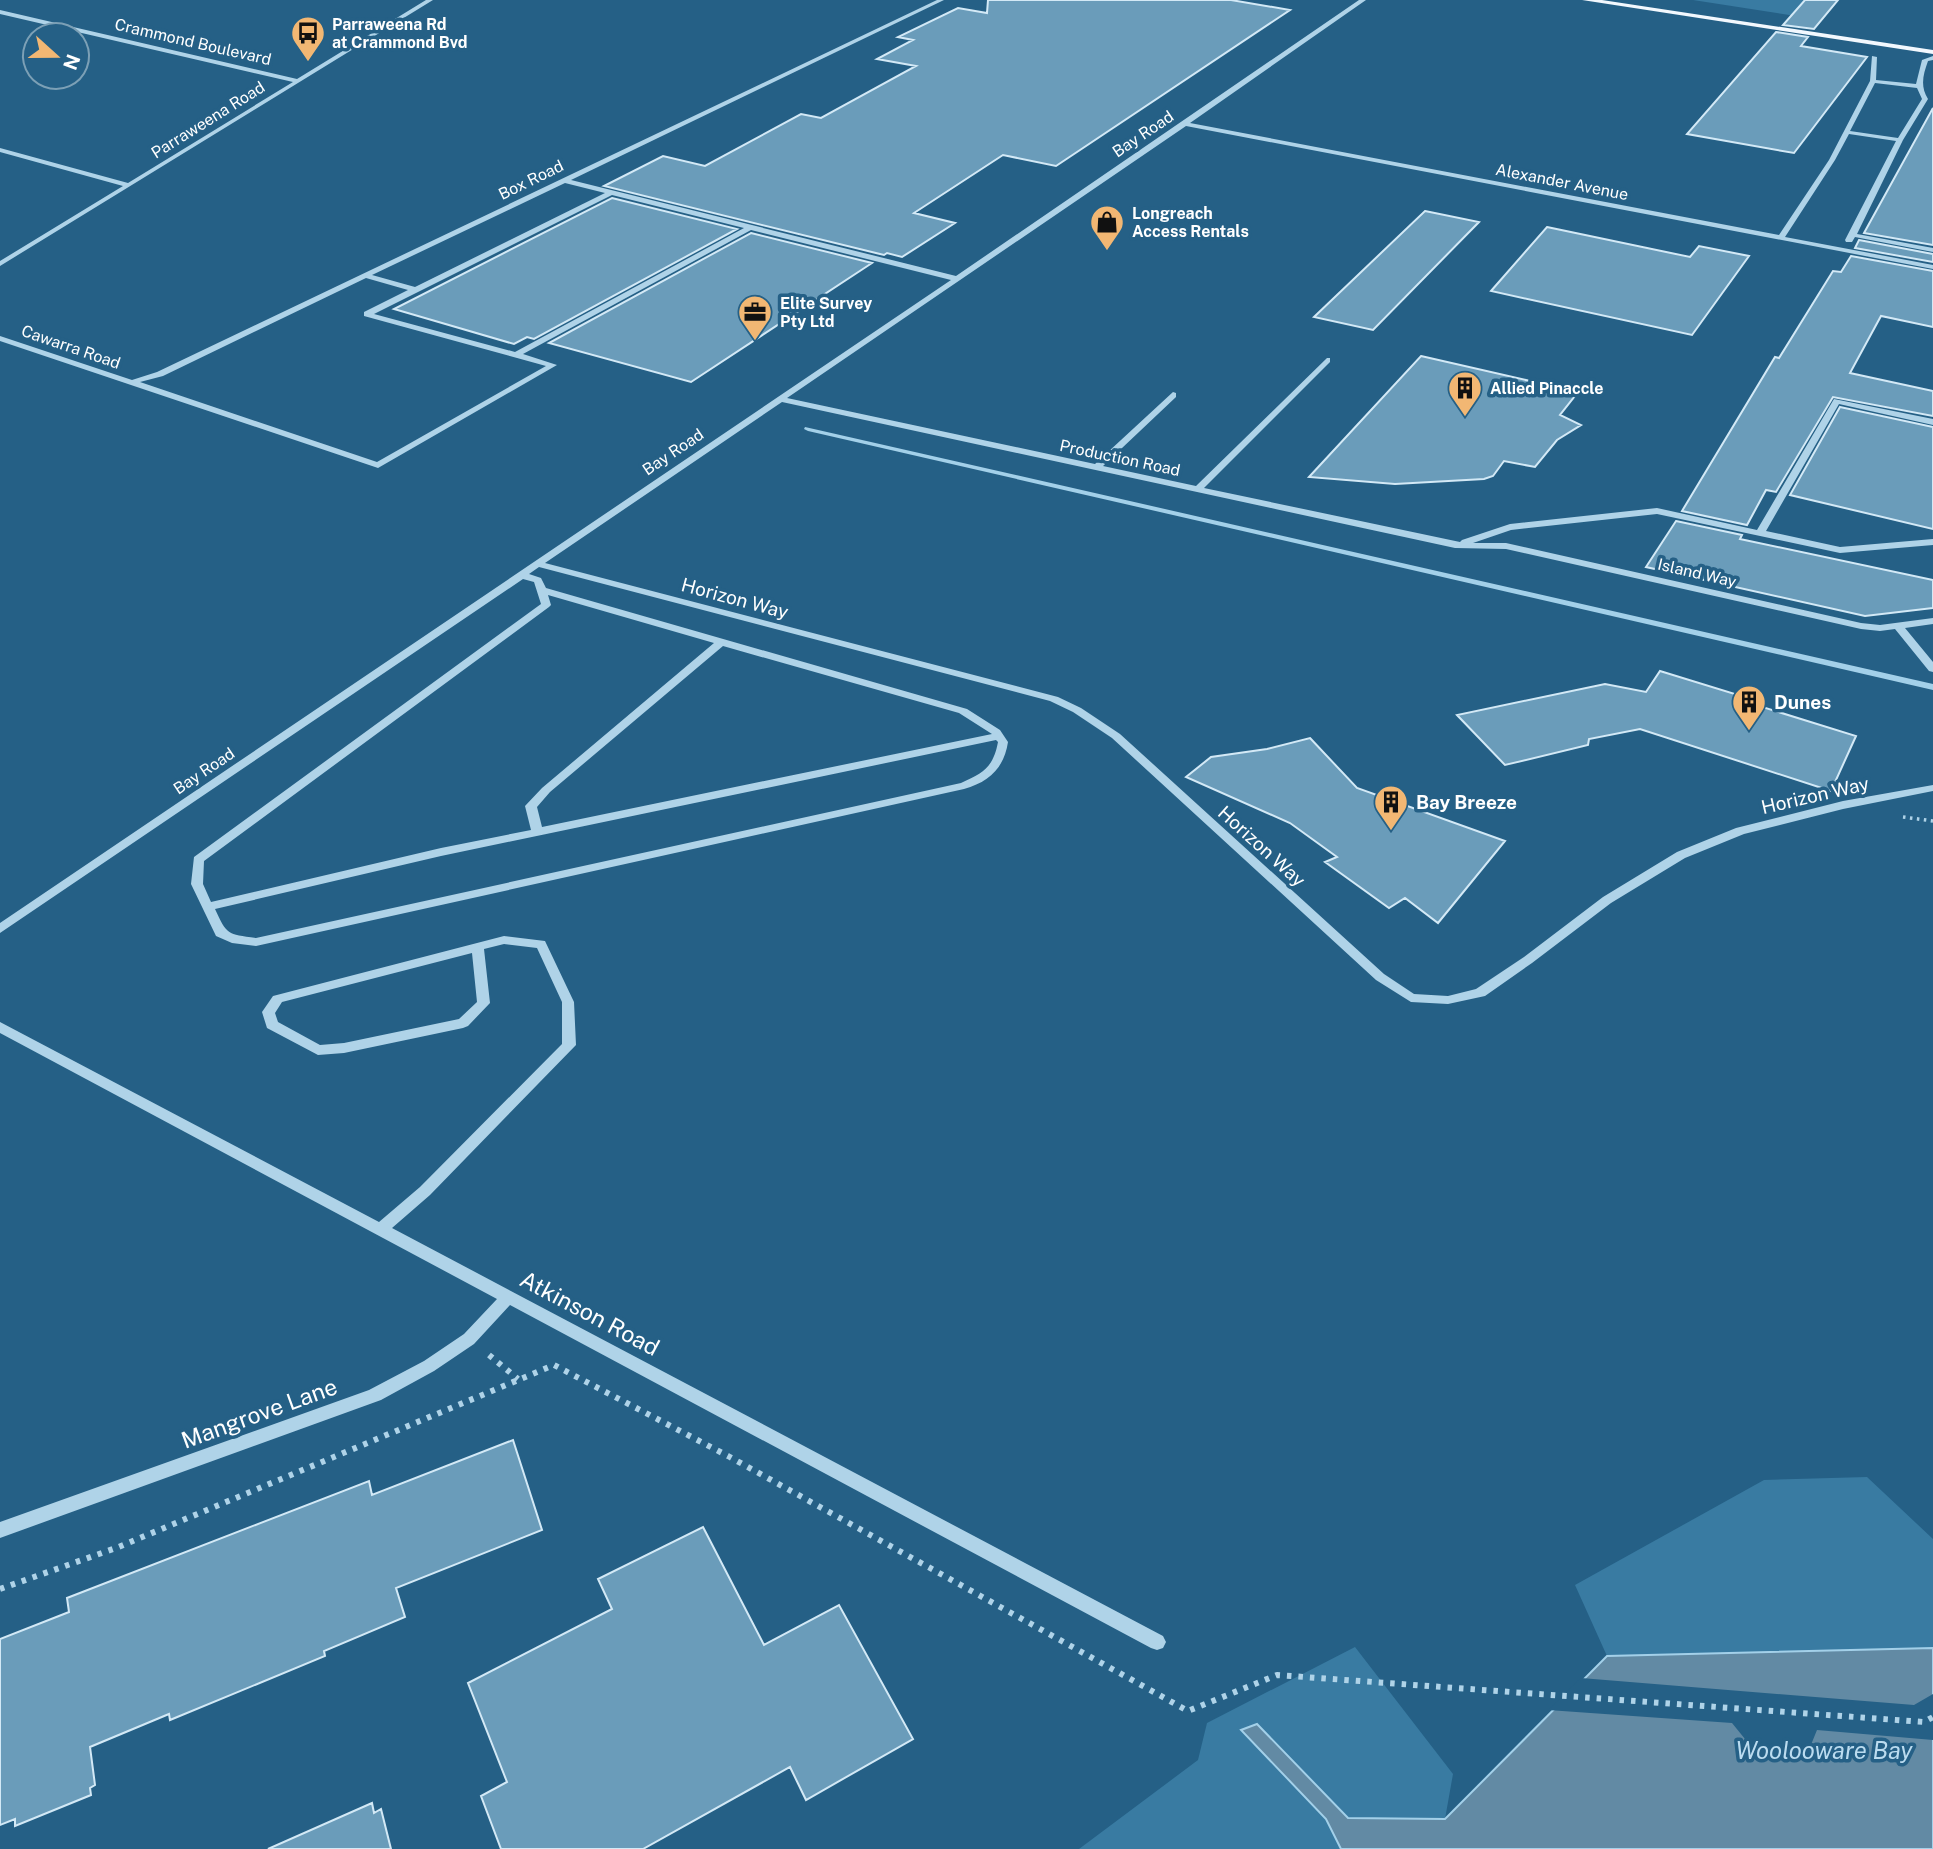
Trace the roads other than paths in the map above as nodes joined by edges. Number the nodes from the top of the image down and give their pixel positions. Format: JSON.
{"nodes":[{"id":1,"x":430,"y":0,"type":"edge"},
{"id":2,"x":941,"y":0,"type":"edge"},
{"id":3,"x":1363,"y":0,"type":"edge"},
{"id":4,"x":1586,"y":0,"type":"edge"},
{"id":5,"x":1646,"y":0,"type":"edge"},
{"id":6,"x":0,"y":12,"type":"edge"},
{"id":7,"x":1933,"y":43,"type":"edge"},
{"id":8,"x":1933,"y":52,"type":"edge"},
{"id":9,"x":1874,"y":57,"type":"dead end"},
{"id":10,"x":1933,"y":58,"type":"edge"},
{"id":11,"x":298,"y":81,"type":"junction"},
{"id":12,"x":1873,"y":81,"type":"junction"},
{"id":13,"x":1919,"y":86,"type":"junction"},
{"id":14,"x":1185,"y":124,"type":"junction"},
{"id":15,"x":1846,"y":132,"type":"junction"},
{"id":16,"x":1900,"y":141,"type":"junction"},
{"id":17,"x":0,"y":150,"type":"edge"},
{"id":18,"x":563,"y":180,"type":"junction"},
{"id":19,"x":128,"y":185,"type":"junction"},
{"id":20,"x":611,"y":193,"type":"junction"},
{"id":21,"x":748,"y":229,"type":"junction"},
{"id":22,"x":1853,"y":235,"type":"junction"},
{"id":23,"x":1780,"y":237,"type":"junction"},
{"id":24,"x":1843,"y":250,"type":"junction"},
{"id":25,"x":1933,"y":250,"type":"edge"},
{"id":26,"x":0,"y":264,"type":"edge"},
{"id":27,"x":1933,"y":267,"type":"edge"},
{"id":28,"x":366,"y":275,"type":"junction"},
{"id":29,"x":957,"y":279,"type":"junction"},
{"id":30,"x":415,"y":290,"type":"junction"},
{"id":31,"x":0,"y":338,"type":"edge"},
{"id":32,"x":516,"y":355,"type":"junction"},
{"id":33,"x":1326,"y":360,"type":"dead end"},
{"id":34,"x":133,"y":383,"type":"junction"},
{"id":35,"x":1173,"y":395,"type":"dead end"},
{"id":36,"x":780,"y":399,"type":"junction"},
{"id":37,"x":1933,"y":422,"type":"edge"},
{"id":38,"x":1097,"y":467,"type":"junction"},
{"id":39,"x":1198,"y":489,"type":"junction"},
{"id":40,"x":1760,"y":533,"type":"junction"},
{"id":41,"x":1933,"y":542,"type":"edge"},
{"id":42,"x":1455,"y":545,"type":"junction"},
{"id":43,"x":537,"y":564,"type":"junction"},
{"id":44,"x":521,"y":575,"type":"junction"},
{"id":45,"x":544,"y":591,"type":"junction"},
{"id":46,"x":1933,"y":621,"type":"edge"},
{"id":47,"x":1898,"y":626,"type":"junction"},
{"id":48,"x":1907,"y":636,"type":"joint"},
{"id":49,"x":720,"y":643,"type":"junction"},
{"id":50,"x":1933,"y":670,"type":"edge"},
{"id":51,"x":999,"y":737,"type":"junction"},
{"id":52,"x":1933,"y":788,"type":"edge"},
{"id":53,"x":537,"y":832,"type":"junction"},
{"id":54,"x":207,"y":907,"type":"junction"},
{"id":55,"x":0,"y":929,"type":"edge"},
{"id":56,"x":478,"y":947,"type":"junction"},
{"id":57,"x":0,"y":1027,"type":"edge"},
{"id":58,"x":382,"y":1229,"type":"junction"},
{"id":59,"x":509,"y":1296,"type":"junction"},
{"id":60,"x":0,"y":1530,"type":"edge"},
{"id":61,"x":1157,"y":1642,"type":"dead end"}],
"edges":[{"from":1,"to":11,"type":"street","name":"Parraweena Road"},
{"from":2,"to":18,"type":"street","name":"Box Road"},
{"from":3,"to":14,"type":"street","name":"Bay Road"},
{"from":4,"to":8,"type":"main road"},
{"from":5,"to":7,"type":"main road"},
{"from":6,"to":11,"type":"street","name":"Crammond Boulevard"},
{"from":9,"to":12,"type":"street"},
{"from":10,"to":13,"type":"street"},
{"from":11,"to":19,"type":"street","name":"Parraweena Road"},
{"from":12,"to":13,"type":"street"},
{"from":12,"to":15,"type":"street"},
{"from":13,"to":16,"type":"street"},
{"from":14,"to":23,"type":"street","name":"Alexander Avenue"},
{"from":14,"to":29,"type":"street","name":"Bay Road"},
{"from":15,"to":16,"type":"street"},
{"from":15,"to":23,"type":"street"},
{"from":16,"to":22,"type":"street"},
{"from":17,"to":19,"type":"street"},
{"from":18,"to":20,"type":"street"},
{"from":18,"to":28,"type":"street","name":"Box Road"},
{"from":19,"to":26,"type":"street","name":"Parraweena Road"},
{"from":20,"to":21,"type":"street"},
{"from":20,"to":30,"type":"street"},
{"from":21,"to":29,"type":"street"},
{"from":21,"to":32,"type":"street"},
{"from":22,"to":24,"type":"street"},
{"from":22,"to":25,"type":"street"},
{"from":23,"to":24,"type":"street","name":"Alexander Avenue"},
{"from":24,"to":27,"type":"street","name":"Alexander Avenue"},
{"from":28,"to":30,"type":"street"},
{"from":28,"to":34,"type":"street","name":"Box Road"},
{"from":29,"to":36,"type":"street","name":"Bay Road"},
{"from":30,"to":32,"type":"street"},
{"from":31,"to":34,"type":"street","name":"Cawarra Road"},
{"from":32,"to":34,"type":"street","name":"Cawarra Road"},
{"from":33,"to":39,"type":"street"},
{"from":35,"to":38,"type":"street"},
{"from":36,"to":38,"type":"street","name":"Production Road"},
{"from":36,"to":43,"type":"street","name":"Bay Road"},
{"from":37,"to":40,"type":"street"},
{"from":38,"to":39,"type":"street","name":"Production Road"},
{"from":39,"to":42,"type":"street","name":"Production Road"},
{"from":40,"to":41,"type":"street"},
{"from":40,"to":42,"type":"street"},
{"from":42,"to":47,"type":"street","name":"Island Way"},
{"from":43,"to":44,"type":"street","name":"Bay Road"},
{"from":43,"to":52,"type":"street","name":"Horizon Way"},
{"from":44,"to":45,"type":"street"},
{"from":44,"to":55,"type":"street","name":"Bay Road"},
{"from":45,"to":49,"type":"street"},
{"from":45,"to":54,"type":"street"},
{"from":46,"to":47,"type":"street","name":"Island Way"},
{"from":47,"to":48,"type":"street"},
{"from":48,"to":50,"type":"street"},
{"from":49,"to":51,"type":"street"},
{"from":49,"to":53,"type":"street"},
{"from":51,"to":53,"type":"street"},
{"from":51,"to":54,"type":"street"},
{"from":53,"to":54,"type":"street"},
{"from":56,"to":56,"type":"street"},
{"from":56,"to":58,"type":"street"},
{"from":57,"to":58,"type":"street","name":"Atkinson Road"},
{"from":58,"to":59,"type":"street","name":"Atkinson Road"},
{"from":59,"to":60,"type":"street","name":"Mangrove Lane"},
{"from":59,"to":61,"type":"street","name":"Atkinson Road"}]}
